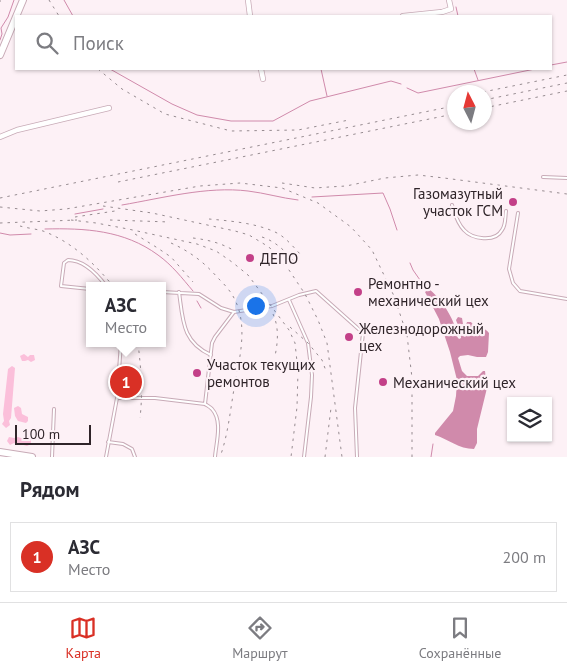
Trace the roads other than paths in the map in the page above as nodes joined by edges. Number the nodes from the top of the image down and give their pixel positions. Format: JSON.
{"nodes":[{"id":1,"x":23,"y":0,"type":"edge"},
{"id":2,"x":248,"y":0,"type":"edge"},
{"id":3,"x":449,"y":0,"type":"edge"},
{"id":4,"x":17,"y":15,"type":"edge"},
{"id":5,"x":250,"y":15,"type":"edge"},
{"id":6,"x":413,"y":15,"type":"edge"},
{"id":7,"x":15,"y":19,"type":"edge"},
{"id":8,"x":0,"y":55,"type":"edge"},
{"id":9,"x":261,"y":70,"type":"edge"},
{"id":10,"x":263,"y":79,"type":"dead end"},
{"id":11,"x":109,"y":108,"type":"dead end"},
{"id":12,"x":0,"y":137,"type":"edge"},
{"id":13,"x":543,"y":177,"type":"dead end"},
{"id":14,"x":567,"y":178,"type":"edge"},
{"id":15,"x":452,"y":205,"type":"dead end"},
{"id":16,"x":506,"y":211,"type":"dead end"},
{"id":17,"x":518,"y":213,"type":"dead end"},
{"id":18,"x":103,"y":282,"type":"edge"},
{"id":19,"x":86,"y":289,"type":"edge"},
{"id":20,"x":166,"y":292,"type":"edge"},
{"id":21,"x":179,"y":292,"type":"junction"},
{"id":22,"x":567,"y":299,"type":"edge"},
{"id":23,"x":290,"y":300,"type":"junction"},
{"id":24,"x":234,"y":312,"type":"junction"},
{"id":25,"x":121,"y":347,"type":"edge"},
{"id":26,"x":210,"y":355,"type":"junction"},
{"id":27,"x":117,"y":398,"type":"junction"},
{"id":28,"x":205,"y":404,"type":"junction"},
{"id":29,"x":54,"y":410,"type":"dead end"},
{"id":30,"x":108,"y":442,"type":"junction"},
{"id":31,"x":0,"y":452,"type":"edge"},
{"id":32,"x":32,"y":457,"type":"edge"},
{"id":33,"x":52,"y":457,"type":"edge"},
{"id":34,"x":106,"y":457,"type":"edge"},
{"id":35,"x":135,"y":457,"type":"edge"},
{"id":36,"x":215,"y":457,"type":"edge"},
{"id":37,"x":304,"y":457,"type":"edge"},
{"id":38,"x":357,"y":457,"type":"edge"}],
"edges":[{"from":1,"to":4,"type":"main road"},
{"from":2,"to":5,"type":"street"},
{"from":3,"to":6,"type":"street"},
{"from":7,"to":8,"type":"main road"},
{"from":9,"to":10,"type":"street"},
{"from":11,"to":12,"type":"street"},
{"from":13,"to":14,"type":"lane"},
{"from":15,"to":16,"type":"lane"},
{"from":17,"to":22,"type":"lane"},
{"from":18,"to":19,"type":"lane"},
{"from":20,"to":21,"type":"lane"},
{"from":21,"to":24,"type":"lane"},
{"from":21,"to":26,"type":"lane"},
{"from":23,"to":24,"type":"lane"},
{"from":23,"to":37,"type":"lane"},
{"from":23,"to":38,"type":"lane"},
{"from":24,"to":26,"type":"lane"},
{"from":25,"to":27,"type":"lane"},
{"from":26,"to":28,"type":"lane"},
{"from":27,"to":28,"type":"lane"},
{"from":27,"to":30,"type":"lane"},
{"from":28,"to":36,"type":"lane"},
{"from":29,"to":33,"type":"lane"},
{"from":30,"to":34,"type":"lane"},
{"from":30,"to":35,"type":"lane"},
{"from":31,"to":32,"type":"main road"}]}
